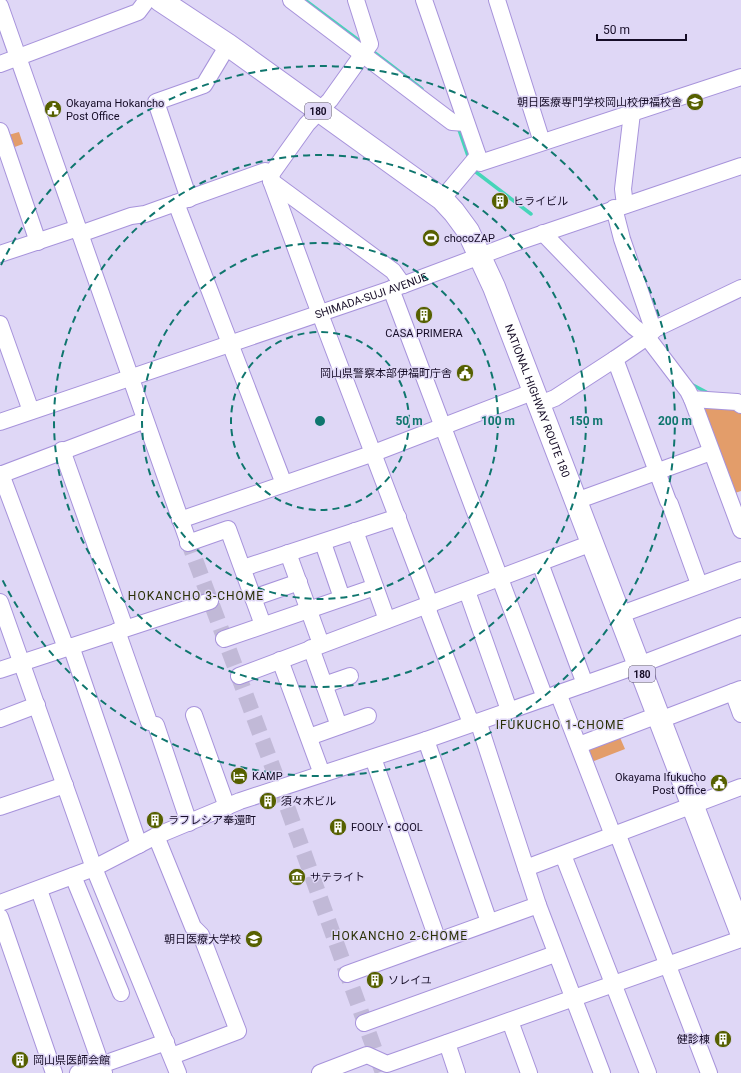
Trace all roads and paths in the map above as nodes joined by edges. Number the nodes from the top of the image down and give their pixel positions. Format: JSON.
{"nodes":[{"id":1,"x":147,"y":0,"type":"edge"},
{"id":2,"x":291,"y":0,"type":"edge"},
{"id":3,"x":356,"y":0,"type":"edge"},
{"id":4,"x":424,"y":0,"type":"edge"},
{"id":5,"x":496,"y":0,"type":"edge"},
{"id":6,"x":170,"y":2,"type":"edge"},
{"id":7,"x":0,"y":6,"type":"edge"},
{"id":8,"x":228,"y":45,"type":"junction"},
{"id":9,"x":366,"y":50,"type":"junction"},
{"id":10,"x":19,"y":57,"type":"junction"},
{"id":11,"x":0,"y":64,"type":"edge"},
{"id":12,"x":741,"y":77,"type":"edge"},
{"id":13,"x":319,"y":112,"type":"junction"},
{"id":14,"x":632,"y":113,"type":"junction"},
{"id":15,"x":460,"y":123,"type":"junction"},
{"id":16,"x":0,"y":131,"type":"edge"},
{"id":17,"x":542,"y":142,"type":"junction"},
{"id":18,"x":473,"y":161,"type":"junction"},
{"id":19,"x":741,"y":166,"type":"edge"},
{"id":20,"x":272,"y":177,"type":"junction"},
{"id":21,"x":442,"y":199,"type":"junction"},
{"id":22,"x":183,"y":201,"type":"junction"},
{"id":23,"x":619,"y":207,"type":"junction"},
{"id":24,"x":79,"y":231,"type":"junction"},
{"id":25,"x":543,"y":234,"type":"junction"},
{"id":26,"x":38,"y":242,"type":"junction"},
{"id":27,"x":0,"y":253,"type":"edge"},
{"id":28,"x":480,"y":256,"type":"junction"},
{"id":29,"x":397,"y":287,"type":"junction"},
{"id":30,"x":741,"y":288,"type":"edge"},
{"id":31,"x":320,"y":314,"type":"junction"},
{"id":32,"x":0,"y":324,"type":"edge"},
{"id":33,"x":651,"y":333,"type":"junction"},
{"id":34,"x":230,"y":344,"type":"junction"},
{"id":35,"x":615,"y":359,"type":"junction"},
{"id":36,"x":130,"y":377,"type":"junction"},
{"id":37,"x":538,"y":398,"type":"junction"},
{"id":38,"x":692,"y":399,"type":"junction"},
{"id":39,"x":741,"y":405,"type":"edge"},
{"id":40,"x":31,"y":411,"type":"junction"},
{"id":41,"x":145,"y":420,"type":"junction"},
{"id":42,"x":0,"y":422,"type":"edge"},
{"id":43,"x":443,"y":427,"type":"junction"},
{"id":44,"x":62,"y":450,"type":"junction"},
{"id":45,"x":711,"y":452,"type":"junction"},
{"id":46,"x":374,"y":453,"type":"junction"},
{"id":47,"x":657,"y":471,"type":"junction"},
{"id":48,"x":0,"y":474,"type":"edge"},
{"id":49,"x":284,"y":484,"type":"junction"},
{"id":50,"x":576,"y":501,"type":"junction"},
{"id":51,"x":398,"y":517,"type":"junction"},
{"id":52,"x":180,"y":520,"type":"junction"},
{"id":53,"x":741,"y":530,"type":"edge"},
{"id":54,"x":355,"y":532,"type":"junction"},
{"id":55,"x":323,"y":542,"type":"junction"},
{"id":56,"x":592,"y":544,"type":"junction"},
{"id":57,"x":288,"y":553,"type":"junction"},
{"id":58,"x":540,"y":563,"type":"junction"},
{"id":59,"x":243,"y":568,"type":"junction"},
{"id":60,"x":741,"y":570,"type":"edge"},
{"id":61,"x":501,"y":578,"type":"junction"},
{"id":62,"x":299,"y":582,"type":"junction"},
{"id":63,"x":699,"y":584,"type":"junction"},
{"id":64,"x":375,"y":587,"type":"junction"},
{"id":65,"x":467,"y":591,"type":"junction"},
{"id":66,"x":253,"y":598,"type":"junction"},
{"id":67,"x":342,"y":598,"type":"junction"},
{"id":68,"x":210,"y":601,"type":"dead end"},
{"id":69,"x":0,"y":602,"type":"edge"},
{"id":70,"x":429,"y":605,"type":"junction"},
{"id":71,"x":309,"y":610,"type":"junction"},
{"id":72,"x":619,"y":614,"type":"junction"},
{"id":73,"x":387,"y":620,"type":"junction"},
{"id":74,"x":263,"y":625,"type":"junction"},
{"id":75,"x":741,"y":626,"type":"edge"},
{"id":76,"x":121,"y":629,"type":"junction"},
{"id":77,"x":224,"y":639,"type":"dead end"},
{"id":78,"x":316,"y":646,"type":"junction"},
{"id":79,"x":69,"y":647,"type":"junction"},
{"id":80,"x":280,"y":660,"type":"junction"},
{"id":81,"x":22,"y":661,"type":"junction"},
{"id":82,"x":639,"y":665,"type":"junction"},
{"id":83,"x":0,"y":670,"type":"edge"},
{"id":84,"x":238,"y":676,"type":"dead end"},
{"id":85,"x":350,"y":676,"type":"dead end"},
{"id":86,"x":585,"y":684,"type":"junction"},
{"id":87,"x":324,"y":685,"type":"junction"},
{"id":88,"x":737,"y":691,"type":"edge"},
{"id":89,"x":551,"y":695,"type":"junction"},
{"id":90,"x":37,"y":705,"type":"junction"},
{"id":91,"x":509,"y":710,"type":"junction"},
{"id":92,"x":741,"y":714,"type":"edge"},
{"id":93,"x":194,"y":715,"type":"dead end"},
{"id":94,"x":368,"y":716,"type":"dead end"},
{"id":95,"x":659,"y":718,"type":"junction"},
{"id":96,"x":0,"y":719,"type":"edge"},
{"id":97,"x":475,"y":722,"type":"junction"},
{"id":98,"x":339,"y":726,"type":"junction"},
{"id":99,"x":309,"y":737,"type":"junction"},
{"id":100,"x":426,"y":740,"type":"junction"},
{"id":101,"x":579,"y":745,"type":"junction"},
{"id":102,"x":373,"y":758,"type":"junction"},
{"id":103,"x":322,"y":774,"type":"junction"},
{"id":104,"x":65,"y":784,"type":"junction"},
{"id":105,"x":741,"y":786,"type":"edge"},
{"id":106,"x":693,"y":805,"type":"junction"},
{"id":107,"x":0,"y":807,"type":"edge"},
{"id":108,"x":227,"y":807,"type":"junction"},
{"id":109,"x":189,"y":823,"type":"junction"},
{"id":110,"x":616,"y":835,"type":"junction"},
{"id":111,"x":156,"y":836,"type":"junction"},
{"id":112,"x":139,"y":845,"type":"junction"},
{"id":113,"x":563,"y":855,"type":"junction"},
{"id":114,"x":94,"y":868,"type":"junction"},
{"id":115,"x":526,"y":868,"type":"junction"},
{"id":116,"x":73,"y":876,"type":"junction"},
{"id":117,"x":39,"y":890,"type":"junction"},
{"id":118,"x":0,"y":903,"type":"edge"},
{"id":119,"x":538,"y":905,"type":"junction"},
{"id":120,"x":0,"y":917,"type":"edge"},
{"id":121,"x":489,"y":922,"type":"junction"},
{"id":122,"x":741,"y":932,"type":"edge"},
{"id":123,"x":741,"y":939,"type":"edge"},
{"id":124,"x":438,"y":941,"type":"junction"},
{"id":125,"x":556,"y":954,"type":"junction"},
{"id":126,"x":668,"y":965,"type":"junction"},
{"id":127,"x":347,"y":974,"type":"dead end"},
{"id":128,"x":613,"y":985,"type":"junction"},
{"id":129,"x":121,"y":993,"type":"dead end"},
{"id":130,"x":573,"y":999,"type":"junction"},
{"id":131,"x":510,"y":1021,"type":"junction"},
{"id":132,"x":364,"y":1023,"type":"dead end"},
{"id":133,"x":447,"y":1043,"type":"junction"},
{"id":134,"x":169,"y":1049,"type":"junction"},
{"id":135,"x":102,"y":1069,"type":"edge"},
{"id":136,"x":54,"y":1073,"type":"edge"},
{"id":137,"x":78,"y":1073,"type":"edge"},
{"id":138,"x":178,"y":1073,"type":"edge"},
{"id":139,"x":320,"y":1073,"type":"edge"},
{"id":140,"x":457,"y":1073,"type":"edge"},
{"id":141,"x":529,"y":1073,"type":"edge"},
{"id":142,"x":602,"y":1073,"type":"edge"},
{"id":143,"x":648,"y":1073,"type":"edge"},
{"id":144,"x":709,"y":1073,"type":"edge"}],
"edges":[{"from":1,"to":10,"type":"street"},
{"from":2,"to":9,"type":"street"},
{"from":3,"to":9,"type":"street"},
{"from":4,"to":15,"type":"street"},
{"from":5,"to":17,"type":"street"},
{"from":6,"to":8,"type":"highway","name":"NATIONAL HIGHWAY ROUTE 180","number":"180"},
{"from":7,"to":10,"type":"street"},
{"from":8,"to":13,"type":"highway","name":"NATIONAL HIGHWAY ROUTE 180","number":"180"},
{"from":8,"to":22,"type":"street"},
{"from":9,"to":13,"type":"street"},
{"from":9,"to":15,"type":"street"},
{"from":10,"to":11,"type":"street"},
{"from":10,"to":24,"type":"street"},
{"from":12,"to":14,"type":"street"},
{"from":13,"to":20,"type":"street"},
{"from":13,"to":21,"type":"highway","name":"NATIONAL HIGHWAY ROUTE 180","number":"180"},
{"from":14,"to":17,"type":"street"},
{"from":14,"to":23,"type":"street"},
{"from":15,"to":18,"type":"street"},
{"from":16,"to":26,"type":"street"},
{"from":17,"to":18,"type":"street"},
{"from":18,"to":21,"type":"street"},
{"from":19,"to":23,"type":"street","name":"SHIMADA-SUJI AVENUE"},
{"from":20,"to":22,"type":"street"},
{"from":20,"to":29,"type":"street"},
{"from":20,"to":31,"type":"street"},
{"from":21,"to":28,"type":"highway","name":"NATIONAL HIGHWAY ROUTE 180","number":"180"},
{"from":22,"to":24,"type":"street"},
{"from":22,"to":34,"type":"street"},
{"from":23,"to":25,"type":"street","name":"SHIMADA-SUJI AVENUE"},
{"from":23,"to":33,"type":"street"},
{"from":24,"to":26,"type":"street"},
{"from":24,"to":36,"type":"street"},
{"from":25,"to":28,"type":"street","name":"SHIMADA-SUJI AVENUE"},
{"from":25,"to":33,"type":"street"},
{"from":26,"to":27,"type":"street"},
{"from":28,"to":29,"type":"street","name":"SHIMADA-SUJI AVENUE"},
{"from":28,"to":37,"type":"highway","name":"NATIONAL HIGHWAY ROUTE 180","number":"180"},
{"from":29,"to":31,"type":"street","name":"SHIMADA-SUJI AVENUE"},
{"from":29,"to":43,"type":"street"},
{"from":30,"to":33,"type":"street"},
{"from":31,"to":34,"type":"street","name":"SHIMADA-SUJI AVENUE"},
{"from":31,"to":46,"type":"street"},
{"from":32,"to":40,"type":"street"},
{"from":33,"to":35,"type":"street"},
{"from":33,"to":38,"type":"street"},
{"from":34,"to":36,"type":"street","name":"SHIMADA-SUJI AVENUE"},
{"from":34,"to":49,"type":"street"},
{"from":35,"to":37,"type":"street"},
{"from":35,"to":47,"type":"street"},
{"from":36,"to":40,"type":"street","name":"SHIMADA-SUJI AVENUE"},
{"from":36,"to":41,"type":"street"},
{"from":37,"to":43,"type":"street"},
{"from":37,"to":50,"type":"highway","name":"NATIONAL HIGHWAY ROUTE 180","number":"180"},
{"from":38,"to":39,"type":"street"},
{"from":38,"to":45,"type":"street"},
{"from":40,"to":42,"type":"street","name":"SHIMADA-SUJI AVENUE"},
{"from":41,"to":44,"type":"street"},
{"from":41,"to":52,"type":"street"},
{"from":43,"to":46,"type":"street"},
{"from":43,"to":61,"type":"street"},
{"from":44,"to":48,"type":"street"},
{"from":44,"to":76,"type":"street"},
{"from":45,"to":47,"type":"street"},
{"from":45,"to":53,"type":"street"},
{"from":46,"to":49,"type":"street"},
{"from":46,"to":51,"type":"street"},
{"from":47,"to":50,"type":"street"},
{"from":47,"to":63,"type":"street"},
{"from":48,"to":79,"type":"street"},
{"from":49,"to":52,"type":"street"},
{"from":50,"to":56,"type":"highway","name":"NATIONAL HIGHWAY ROUTE 180","number":"180"},
{"from":51,"to":54,"type":"street"},
{"from":51,"to":70,"type":"street"},
{"from":52,"to":59,"type":"street"},
{"from":54,"to":55,"type":"street"},
{"from":54,"to":64,"type":"street"},
{"from":55,"to":57,"type":"street"},
{"from":55,"to":67,"type":"street"},
{"from":56,"to":58,"type":"street"},
{"from":56,"to":72,"type":"highway","name":"NATIONAL HIGHWAY ROUTE 180","number":"180"},
{"from":57,"to":59,"type":"street"},
{"from":57,"to":62,"type":"street"},
{"from":58,"to":61,"type":"street"},
{"from":58,"to":86,"type":"street"},
{"from":59,"to":66,"type":"street"},
{"from":60,"to":63,"type":"street"},
{"from":61,"to":65,"type":"street"},
{"from":61,"to":89,"type":"street"},
{"from":62,"to":66,"type":"street"},
{"from":62,"to":71,"type":"street"},
{"from":63,"to":72,"type":"street"},
{"from":64,"to":67,"type":"street"},
{"from":64,"to":73,"type":"street"},
{"from":65,"to":70,"type":"street"},
{"from":65,"to":91,"type":"street"},
{"from":66,"to":74,"type":"street"},
{"from":67,"to":71,"type":"street"},
{"from":68,"to":76,"type":"street"},
{"from":69,"to":81,"type":"street"},
{"from":70,"to":73,"type":"street"},
{"from":70,"to":97,"type":"street"},
{"from":71,"to":74,"type":"street"},
{"from":71,"to":78,"type":"street"},
{"from":72,"to":82,"type":"highway","name":"NATIONAL HIGHWAY ROUTE 180","number":"180"},
{"from":73,"to":78,"type":"street"},
{"from":74,"to":77,"type":"street"},
{"from":75,"to":82,"type":"street"},
{"from":76,"to":79,"type":"street"},
{"from":76,"to":109,"type":"street"},
{"from":78,"to":80,"type":"street"},
{"from":78,"to":87,"type":"street"},
{"from":79,"to":81,"type":"street"},
{"from":79,"to":112,"type":"street"},
{"from":80,"to":84,"type":"street"},
{"from":80,"to":99,"type":"street"},
{"from":81,"to":83,"type":"street"},
{"from":81,"to":90,"type":"street"},
{"from":82,"to":86,"type":"street"},
{"from":82,"to":95,"type":"highway","name":"NATIONAL HIGHWAY ROUTE 180","number":"180"},
{"from":85,"to":87,"type":"street"},
{"from":86,"to":89,"type":"street"},
{"from":87,"to":98,"type":"street"},
{"from":88,"to":92,"type":"street"},
{"from":88,"to":95,"type":"street"},
{"from":89,"to":91,"type":"street"},
{"from":89,"to":101,"type":"street"},
{"from":90,"to":96,"type":"street"},
{"from":90,"to":104,"type":"street"},
{"from":91,"to":97,"type":"street"},
{"from":93,"to":108,"type":"street"},
{"from":94,"to":98,"type":"street"},
{"from":95,"to":101,"type":"street"},
{"from":95,"to":106,"type":"highway","name":"NATIONAL HIGHWAY ROUTE 180","number":"180"},
{"from":97,"to":100,"type":"street"},
{"from":97,"to":115,"type":"street"},
{"from":98,"to":99,"type":"street"},
{"from":99,"to":103,"type":"street"},
{"from":100,"to":102,"type":"street"},
{"from":100,"to":121,"type":"street"},
{"from":101,"to":110,"type":"street"},
{"from":102,"to":103,"type":"street"},
{"from":102,"to":124,"type":"street"},
{"from":103,"to":108,"type":"street"},
{"from":104,"to":107,"type":"street"},
{"from":104,"to":114,"type":"street"},
{"from":105,"to":106,"type":"street"},
{"from":106,"to":110,"type":"street"},
{"from":106,"to":122,"type":"highway","name":"NATIONAL HIGHWAY ROUTE 180","number":"180"},
{"from":108,"to":109,"type":"street"},
{"from":109,"to":111,"type":"street"},
{"from":110,"to":113,"type":"street"},
{"from":110,"to":126,"type":"street"},
{"from":111,"to":112,"type":"street"},
{"from":111,"to":134,"type":"street"},
{"from":112,"to":114,"type":"street"},
{"from":113,"to":115,"type":"street"},
{"from":113,"to":128,"type":"street"},
{"from":114,"to":116,"type":"street"},
{"from":114,"to":134,"type":"street"},
{"from":115,"to":119,"type":"street"},
{"from":116,"to":117,"type":"street"},
{"from":116,"to":129,"type":"street"},
{"from":117,"to":118,"type":"street"},
{"from":117,"to":135,"type":"street"},
{"from":119,"to":121,"type":"street"},
{"from":119,"to":125,"type":"street"},
{"from":120,"to":136,"type":"street"},
{"from":121,"to":124,"type":"street"},
{"from":123,"to":126,"type":"street"},
{"from":124,"to":127,"type":"street"},
{"from":125,"to":130,"type":"street"},
{"from":125,"to":132,"type":"street"},
{"from":126,"to":128,"type":"street"},
{"from":126,"to":144,"type":"street"},
{"from":128,"to":130,"type":"street"},
{"from":128,"to":143,"type":"street"},
{"from":130,"to":131,"type":"street"},
{"from":130,"to":142,"type":"street"},
{"from":131,"to":133,"type":"street"},
{"from":131,"to":141,"type":"street"},
{"from":133,"to":139,"type":"street"},
{"from":133,"to":140,"type":"street"},
{"from":134,"to":135,"type":"street"},
{"from":134,"to":138,"type":"street"},
{"from":135,"to":137,"type":"street"}]}
